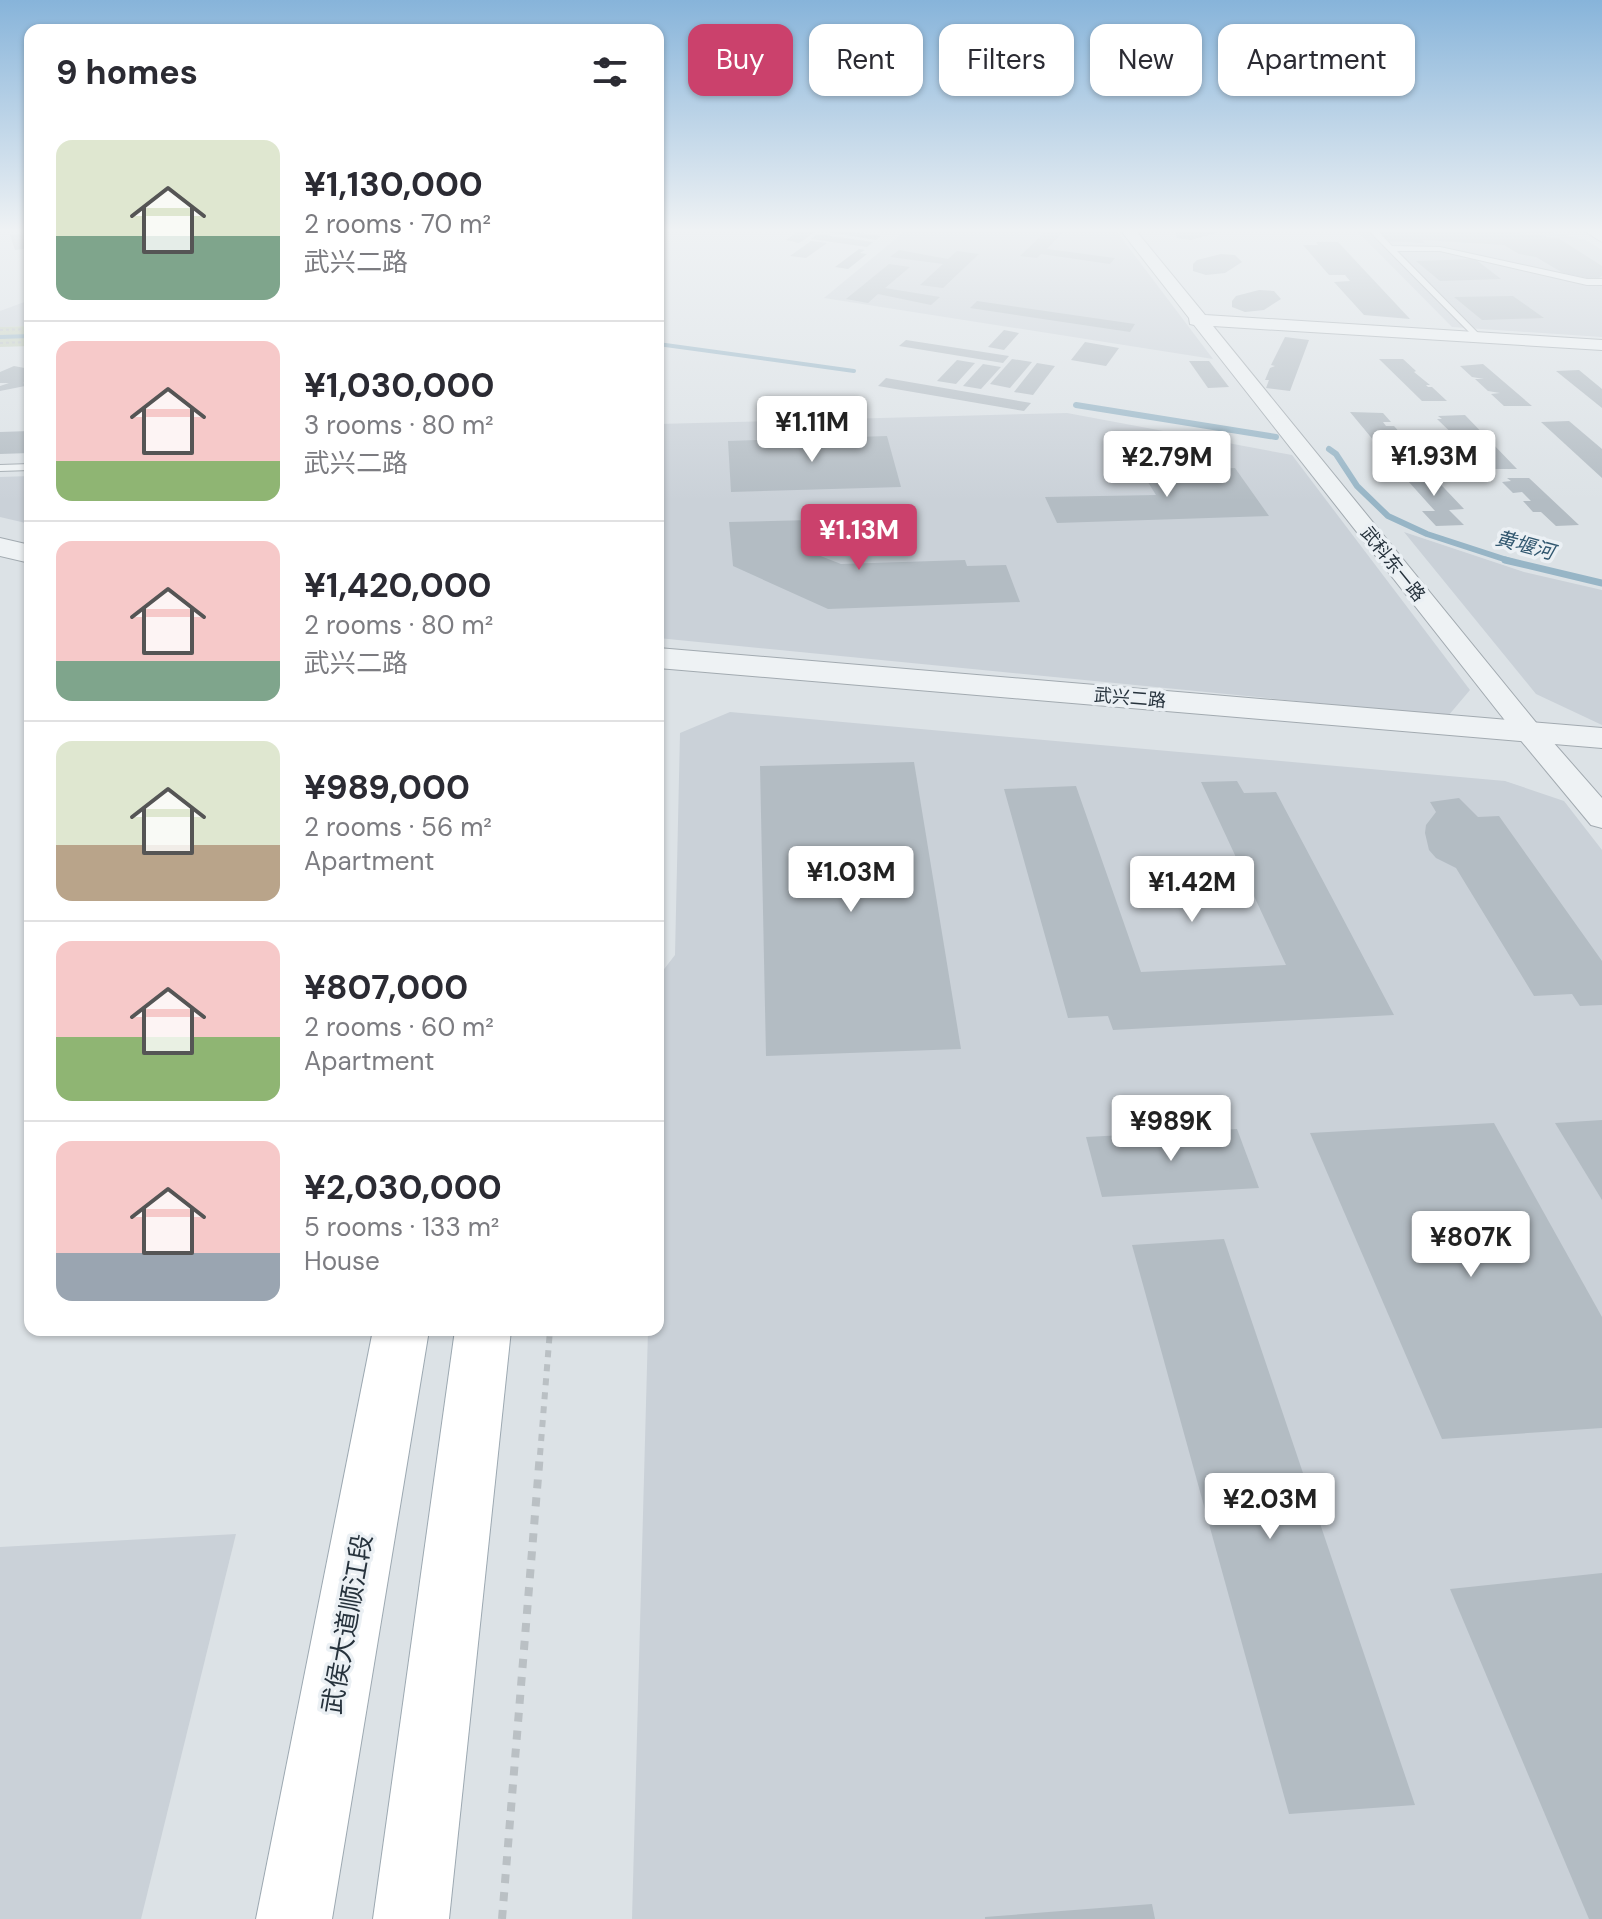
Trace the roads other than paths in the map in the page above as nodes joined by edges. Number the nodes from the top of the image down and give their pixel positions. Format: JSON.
{"nodes":[{"id":1,"x":1197,"y":322,"type":"edge"},
{"id":2,"x":1222,"y":322,"type":"edge"},
{"id":3,"x":1462,"y":322,"type":"edge"},
{"id":4,"x":1477,"y":337,"type":"junction"},
{"id":5,"x":1602,"y":345,"type":"edge"},
{"id":6,"x":24,"y":467,"type":"edge"},
{"id":7,"x":0,"y":468,"type":"edge"},
{"id":8,"x":0,"y":527,"type":"edge"},
{"id":9,"x":24,"y":532,"type":"edge"},
{"id":10,"x":0,"y":547,"type":"edge"},
{"id":11,"x":24,"y":553,"type":"edge"},
{"id":12,"x":664,"y":659,"type":"edge"},
{"id":13,"x":664,"y":680,"type":"edge"},
{"id":14,"x":1602,"y":738,"type":"edge"},
{"id":15,"x":1538,"y":742,"type":"junction"},
{"id":16,"x":1602,"y":756,"type":"edge"},
{"id":17,"x":1602,"y":818,"type":"edge"},
{"id":18,"x":400,"y":1336,"type":"edge"},
{"id":19,"x":482,"y":1336,"type":"edge"},
{"id":20,"x":294,"y":1919,"type":"edge"},
{"id":21,"x":411,"y":1919,"type":"edge"}],
"edges":[{"from":1,"to":15,"type":"street","name":"武科东一路"},
{"from":2,"to":4,"type":"street"},
{"from":3,"to":4,"type":"lane"},
{"from":4,"to":5,"type":"street"},
{"from":6,"to":7,"type":"lane"},
{"from":8,"to":9,"type":"street"},
{"from":10,"to":11,"type":"street"},
{"from":12,"to":15,"type":"street","name":"武兴二路"},
{"from":13,"to":15,"type":"street"},
{"from":14,"to":15,"type":"street","name":"武兴二路"},
{"from":15,"to":16,"type":"street"},
{"from":15,"to":17,"type":"street","name":"武科东一路"},
{"from":18,"to":20,"type":"main road","name":"武侯大道顺江段"},
{"from":19,"to":21,"type":"main road"}]}
